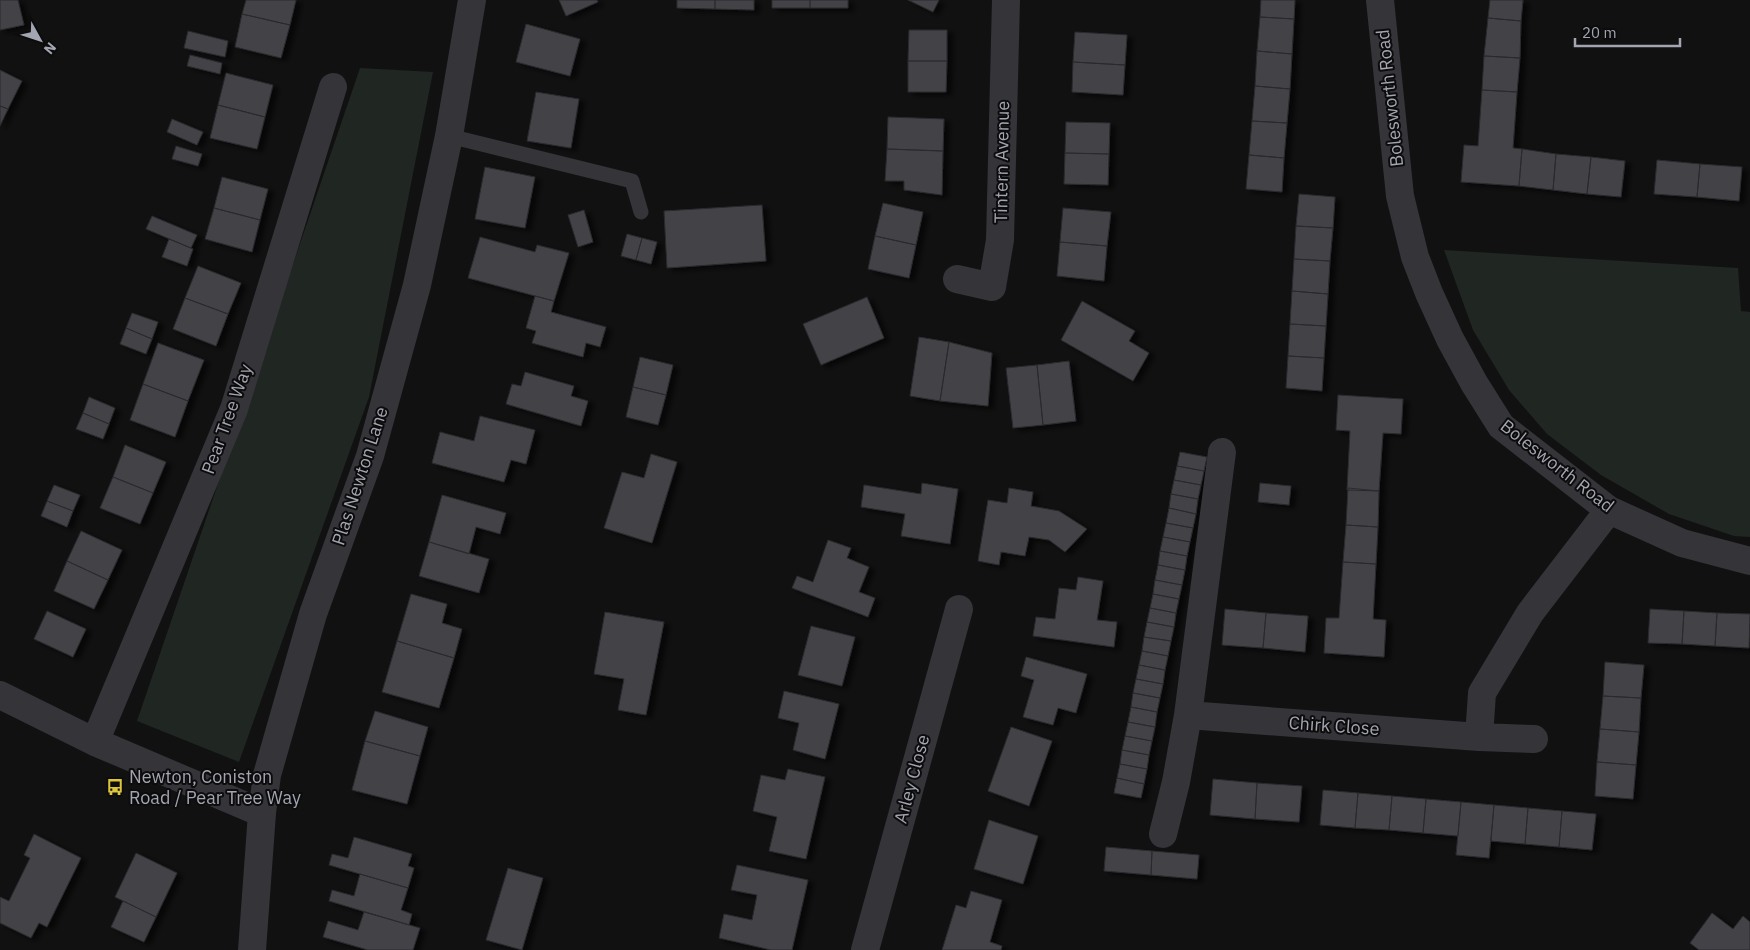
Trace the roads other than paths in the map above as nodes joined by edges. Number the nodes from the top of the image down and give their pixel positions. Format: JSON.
{"nodes":[{"id":1,"x":472,"y":0,"type":"edge"},
{"id":2,"x":1006,"y":0,"type":"edge"},
{"id":3,"x":1380,"y":0,"type":"edge"},
{"id":4,"x":333,"y":87,"type":"dead end"},
{"id":5,"x":449,"y":136,"type":"junction"},
{"id":6,"x":641,"y":212,"type":"dead end"},
{"id":7,"x":957,"y":279,"type":"dead end"},
{"id":8,"x":1222,"y":452,"type":"dead end"},
{"id":9,"x":1609,"y":510,"type":"junction"},
{"id":10,"x":1750,"y":561,"type":"edge"},
{"id":11,"x":959,"y":609,"type":"dead end"},
{"id":12,"x":0,"y":695,"type":"edge"},
{"id":13,"x":1188,"y":715,"type":"junction"},
{"id":14,"x":1479,"y":737,"type":"junction"},
{"id":15,"x":1534,"y":739,"type":"dead end"},
{"id":16,"x":95,"y":742,"type":"junction"},
{"id":17,"x":262,"y":813,"type":"junction"},
{"id":18,"x":1163,"y":834,"type":"dead end"},
{"id":19,"x":252,"y":950,"type":"edge"},
{"id":20,"x":865,"y":950,"type":"edge"}],
"edges":[{"from":1,"to":5,"type":"street","name":"Plas Newton Lane"},
{"from":2,"to":7,"type":"street","name":"Tintern Avenue"},
{"from":3,"to":9,"type":"street","name":"Bolesworth Road"},
{"from":4,"to":16,"type":"street","name":"Pear Tree Way"},
{"from":5,"to":6,"type":"lane"},
{"from":5,"to":17,"type":"street","name":"Plas Newton Lane"},
{"from":8,"to":13,"type":"street"},
{"from":9,"to":10,"type":"street","name":"Bolesworth Road"},
{"from":9,"to":14,"type":"street"},
{"from":11,"to":20,"type":"street","name":"Arley Close"},
{"from":12,"to":16,"type":"street"},
{"from":13,"to":14,"type":"street","name":"Chirk Close"},
{"from":13,"to":18,"type":"street"},
{"from":14,"to":15,"type":"street","name":"Chirk Close"},
{"from":16,"to":17,"type":"street"},
{"from":17,"to":19,"type":"street","name":"Plas Newton Lane"}]}
